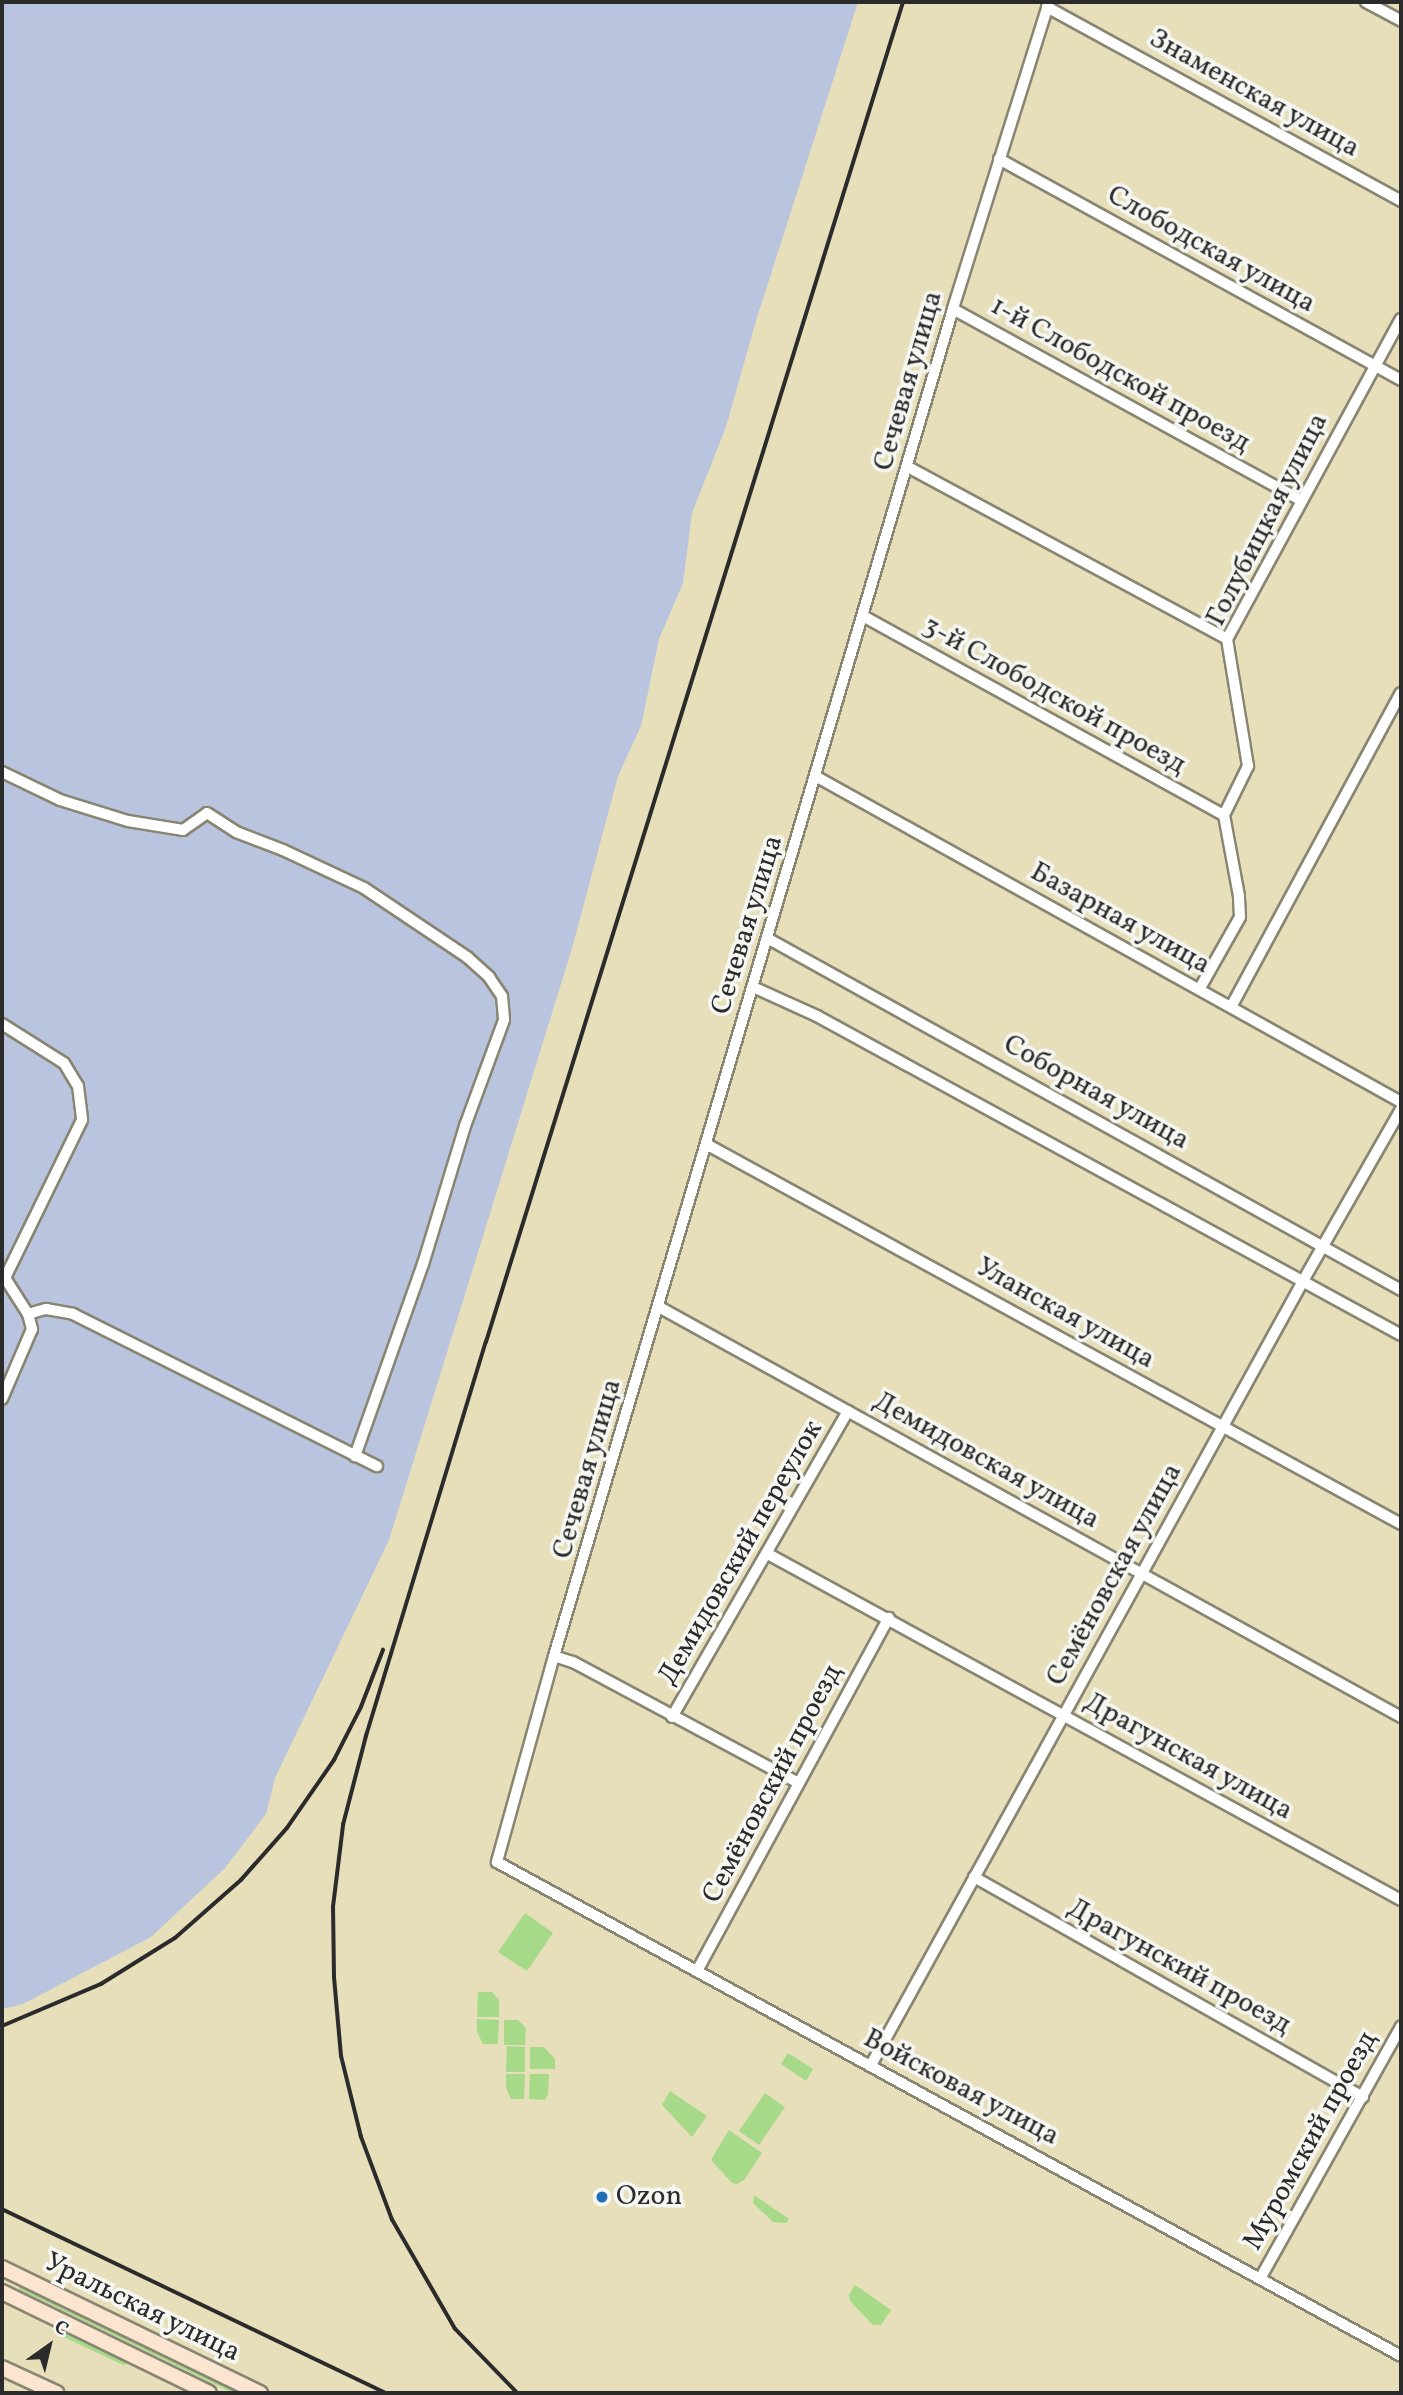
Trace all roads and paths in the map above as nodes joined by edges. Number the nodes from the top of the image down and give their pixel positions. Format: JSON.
{"nodes":[{"id":1,"x":1366,"y":2,"type":"edge"},
{"id":2,"x":1048,"y":5,"type":"edge"},
{"id":3,"x":1401,"y":21,"type":"edge"},
{"id":4,"x":999,"y":159,"type":"junction"},
{"id":5,"x":1401,"y":201,"type":"edge"},
{"id":6,"x":953,"y":309,"type":"junction"},
{"id":7,"x":1401,"y":319,"type":"edge"},
{"id":8,"x":1374,"y":365,"type":"junction"},
{"id":9,"x":1401,"y":380,"type":"edge"},
{"id":10,"x":908,"y":467,"type":"junction"},
{"id":11,"x":1302,"y":501,"type":"junction"},
{"id":12,"x":863,"y":616,"type":"junction"},
{"id":13,"x":1227,"y":639,"type":"junction"},
{"id":14,"x":1401,"y":692,"type":"edge"},
{"id":15,"x":2,"y":772,"type":"edge"},
{"id":16,"x":817,"y":777,"type":"junction"},
{"id":17,"x":1224,"y":816,"type":"junction"},
{"id":18,"x":767,"y":938,"type":"junction"},
{"id":19,"x":753,"y":987,"type":"junction"},
{"id":20,"x":1200,"y":988,"type":"junction"},
{"id":21,"x":1231,"y":1007,"type":"junction"},
{"id":22,"x":2,"y":1024,"type":"edge"},
{"id":23,"x":1401,"y":1102,"type":"edge"},
{"id":24,"x":1401,"y":1109,"type":"edge"},
{"id":25,"x":706,"y":1144,"type":"junction"},
{"id":26,"x":1322,"y":1247,"type":"junction"},
{"id":27,"x":1303,"y":1281,"type":"junction"},
{"id":28,"x":1401,"y":1290,"type":"edge"},
{"id":29,"x":659,"y":1307,"type":"junction"},
{"id":30,"x":28,"y":1314,"type":"junction"},
{"id":31,"x":1401,"y":1335,"type":"edge"},
{"id":32,"x":2,"y":1399,"type":"edge"},
{"id":33,"x":848,"y":1410,"type":"junction"},
{"id":34,"x":1224,"y":1428,"type":"junction"},
{"id":35,"x":355,"y":1456,"type":"junction"},
{"id":36,"x":377,"y":1466,"type":"dead end"},
{"id":37,"x":1401,"y":1524,"type":"edge"},
{"id":38,"x":768,"y":1554,"type":"junction"},
{"id":39,"x":1142,"y":1573,"type":"junction"},
{"id":40,"x":889,"y":1618,"type":"junction"},
{"id":41,"x":554,"y":1656,"type":"junction"},
{"id":42,"x":1064,"y":1715,"type":"junction"},
{"id":43,"x":672,"y":1717,"type":"junction"},
{"id":44,"x":1401,"y":1717,"type":"edge"},
{"id":45,"x":799,"y":1783,"type":"junction"},
{"id":46,"x":497,"y":1863,"type":"joint"},
{"id":47,"x":974,"y":1877,"type":"junction"},
{"id":48,"x":1401,"y":1900,"type":"edge"},
{"id":49,"x":698,"y":1971,"type":"junction"},
{"id":50,"x":1401,"y":2027,"type":"edge"},
{"id":51,"x":871,"y":2066,"type":"junction"},
{"id":52,"x":1363,"y":2097,"type":"junction"},
{"id":53,"x":2,"y":2268,"type":"edge"},
{"id":54,"x":1261,"y":2277,"type":"junction"},
{"id":55,"x":2,"y":2292,"type":"edge"},
{"id":56,"x":1401,"y":2357,"type":"edge"},
{"id":57,"x":2,"y":2368,"type":"edge"},
{"id":58,"x":56,"y":2393,"type":"edge"},
{"id":59,"x":209,"y":2393,"type":"edge"},
{"id":60,"x":260,"y":2393,"type":"edge"}],
"edges":[{"from":1,"to":3,"type":"street"},
{"from":2,"to":4,"type":"street","name":"Сечевая улица"},
{"from":2,"to":5,"type":"street","name":"Знаменская улица"},
{"from":4,"to":6,"type":"street","name":"Сечевая улица"},
{"from":4,"to":8,"type":"street","name":"Слободская улица"},
{"from":6,"to":10,"type":"street","name":"Сечевая улица"},
{"from":6,"to":11,"type":"street","name":"1-й Слободской проезд"},
{"from":7,"to":8,"type":"street","name":"Голубицкая улица"},
{"from":8,"to":9,"type":"street","name":"Слободская улица"},
{"from":8,"to":11,"type":"street","name":"Голубицкая улица"},
{"from":10,"to":12,"type":"street","name":"Сечевая улица"},
{"from":10,"to":13,"type":"street"},
{"from":11,"to":13,"type":"street","name":"Голубицкая улица"},
{"from":12,"to":16,"type":"street","name":"Сечевая улица"},
{"from":12,"to":17,"type":"street","name":"3-й Слободской проезд"},
{"from":13,"to":17,"type":"street","name":"Голубицкая улица"},
{"from":14,"to":21,"type":"street"},
{"from":15,"to":35,"type":"street"},
{"from":16,"to":18,"type":"street","name":"Сечевая улица"},
{"from":16,"to":20,"type":"street","name":"Базарная улица"},
{"from":17,"to":20,"type":"street"},
{"from":18,"to":19,"type":"street","name":"Сечевая улица"},
{"from":18,"to":26,"type":"street","name":"Соборная улица"},
{"from":19,"to":25,"type":"street","name":"Сечевая улица"},
{"from":19,"to":27,"type":"street"},
{"from":20,"to":21,"type":"street","name":"Базарная улица"},
{"from":21,"to":23,"type":"street","name":"Базарная улица"},
{"from":22,"to":30,"type":"street"},
{"from":24,"to":26,"type":"street","name":"Семёновская улица"},
{"from":25,"to":29,"type":"street","name":"Сечевая улица"},
{"from":25,"to":34,"type":"street","name":"Уланская улица"},
{"from":26,"to":27,"type":"street","name":"Семёновская улица"},
{"from":26,"to":28,"type":"street","name":"Соборная улица"},
{"from":27,"to":31,"type":"street"},
{"from":27,"to":34,"type":"street","name":"Семёновская улица"},
{"from":29,"to":33,"type":"street","name":"Демидовская улица"},
{"from":29,"to":41,"type":"street","name":"Сечевая улица"},
{"from":30,"to":32,"type":"street"},
{"from":30,"to":35,"type":"street"},
{"from":33,"to":38,"type":"street","name":"Демидовский переулок"},
{"from":33,"to":39,"type":"street","name":"Демидовская улица"},
{"from":34,"to":37,"type":"street","name":"Уланская улица"},
{"from":34,"to":39,"type":"street","name":"Семёновская улица"},
{"from":35,"to":36,"type":"street"},
{"from":38,"to":40,"type":"street","name":"Драгунская улица"},
{"from":38,"to":43,"type":"street","name":"Демидовский переулок"},
{"from":39,"to":42,"type":"street","name":"Семёновская улица"},
{"from":39,"to":44,"type":"street","name":"Демидовская улица"},
{"from":40,"to":42,"type":"street","name":"Драгунская улица"},
{"from":40,"to":45,"type":"street","name":"Семёновский проезд"},
{"from":41,"to":43,"type":"street"},
{"from":41,"to":46,"type":"street","name":"Сечевая улица"},
{"from":42,"to":47,"type":"street","name":"Семёновская улица"},
{"from":42,"to":48,"type":"street","name":"Драгунская улица"},
{"from":43,"to":45,"type":"street"},
{"from":45,"to":49,"type":"street","name":"Семёновский проезд"},
{"from":46,"to":49,"type":"street","name":"Войсковая улица"},
{"from":47,"to":51,"type":"street","name":"Семёновская улица"},
{"from":47,"to":52,"type":"street","name":"Драгунский проезд"},
{"from":49,"to":51,"type":"street","name":"Войсковая улица"},
{"from":50,"to":52,"type":"street","name":"Муромский проезд"},
{"from":51,"to":54,"type":"street","name":"Войсковая улица"},
{"from":52,"to":54,"type":"street","name":"Муромский проезд"},
{"from":53,"to":60,"type":"main road","name":"Уральская улица"},
{"from":54,"to":56,"type":"street","name":"Войсковая улица"},
{"from":55,"to":59,"type":"main road","name":"Уральская улица"},
{"from":57,"to":58,"type":"main road"}]}
